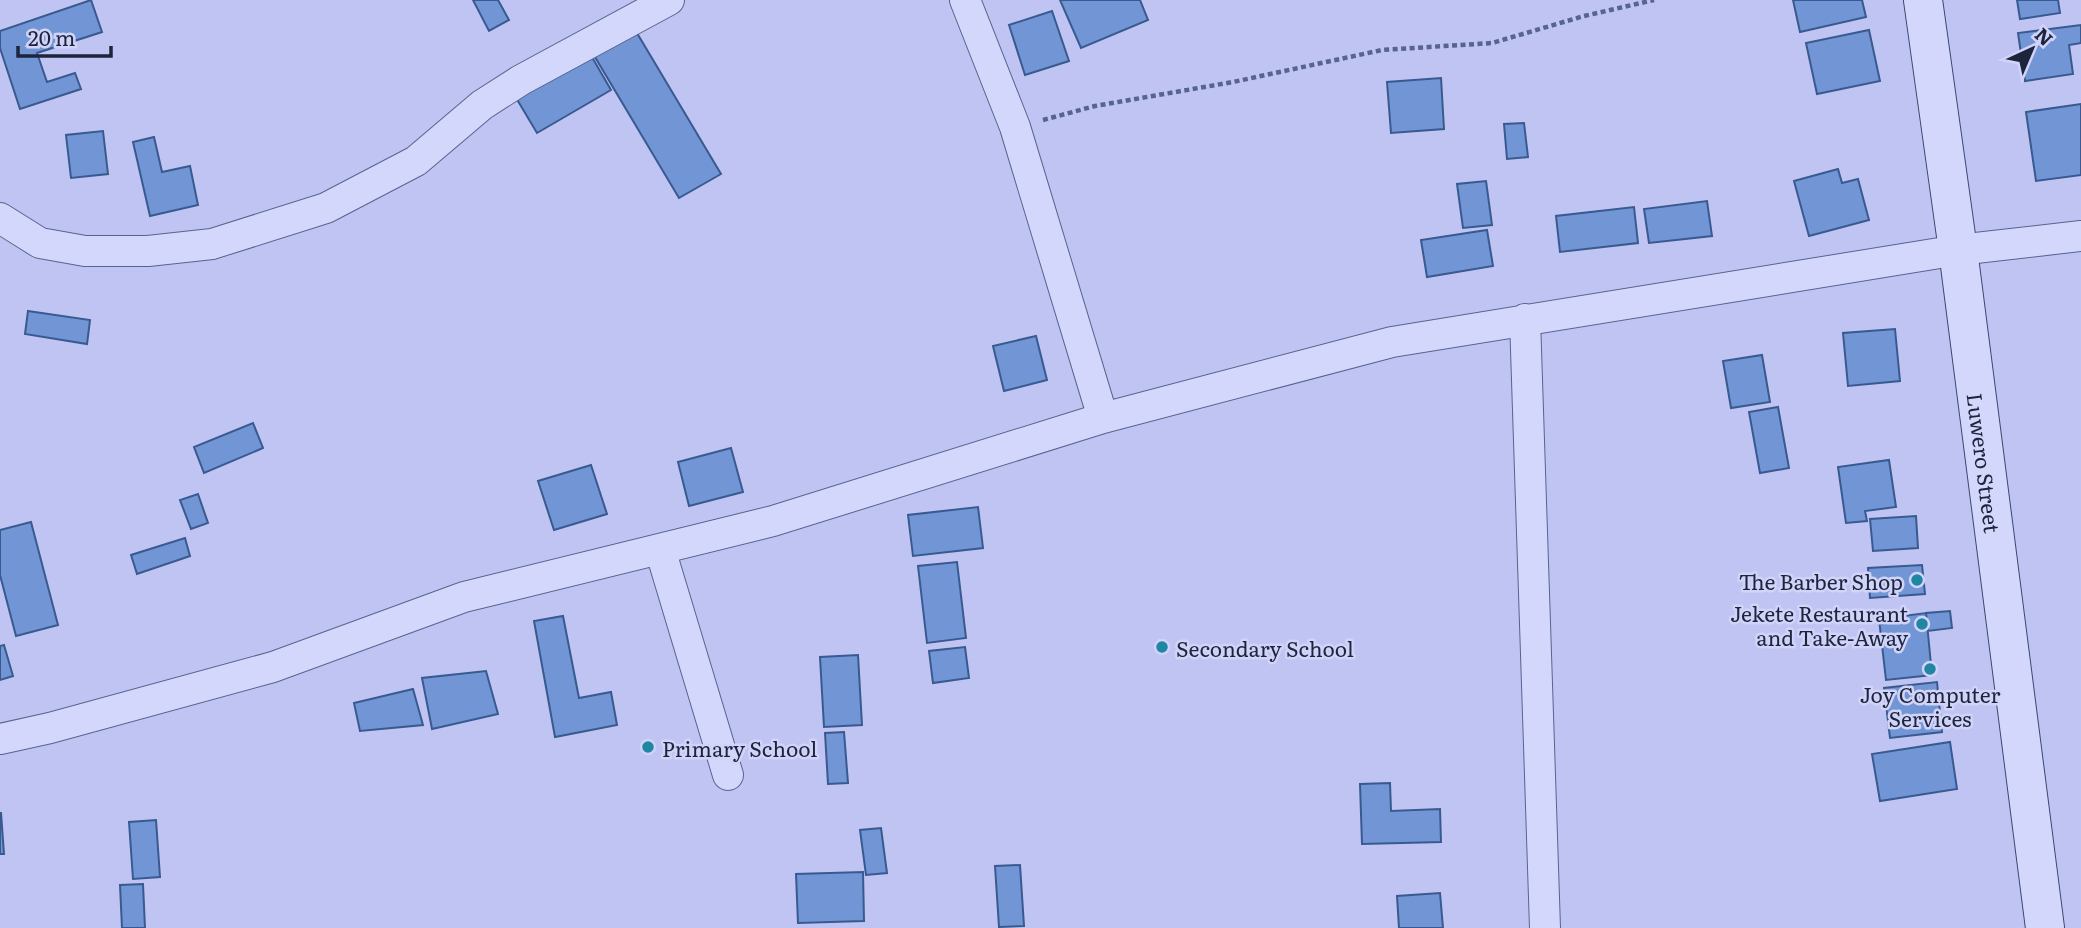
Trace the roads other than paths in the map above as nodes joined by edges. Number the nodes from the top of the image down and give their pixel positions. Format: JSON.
{"nodes":[{"id":1,"x":669,"y":0,"type":"edge"},
{"id":2,"x":965,"y":0,"type":"edge"},
{"id":3,"x":1923,"y":0,"type":"edge"},
{"id":4,"x":0,"y":218,"type":"edge"},
{"id":5,"x":2081,"y":236,"type":"edge"},
{"id":6,"x":1958,"y":250,"type":"junction"},
{"id":7,"x":1525,"y":319,"type":"junction"},
{"id":8,"x":1103,"y":418,"type":"junction"},
{"id":9,"x":660,"y":549,"type":"junction"},
{"id":10,"x":0,"y":739,"type":"edge"},
{"id":11,"x":728,"y":775,"type":"dead end"},
{"id":12,"x":1545,"y":928,"type":"edge"},
{"id":13,"x":2045,"y":928,"type":"edge"}],
"edges":[{"from":1,"to":4,"type":"street"},
{"from":2,"to":8,"type":"street"},
{"from":3,"to":6,"type":"main road","name":"Luwero Street"},
{"from":5,"to":6,"type":"street"},
{"from":6,"to":7,"type":"street"},
{"from":6,"to":13,"type":"main road","name":"Luwero Street"},
{"from":7,"to":8,"type":"street"},
{"from":7,"to":12,"type":"street"},
{"from":8,"to":9,"type":"street"},
{"from":9,"to":10,"type":"street"},
{"from":9,"to":11,"type":"street"}]}
